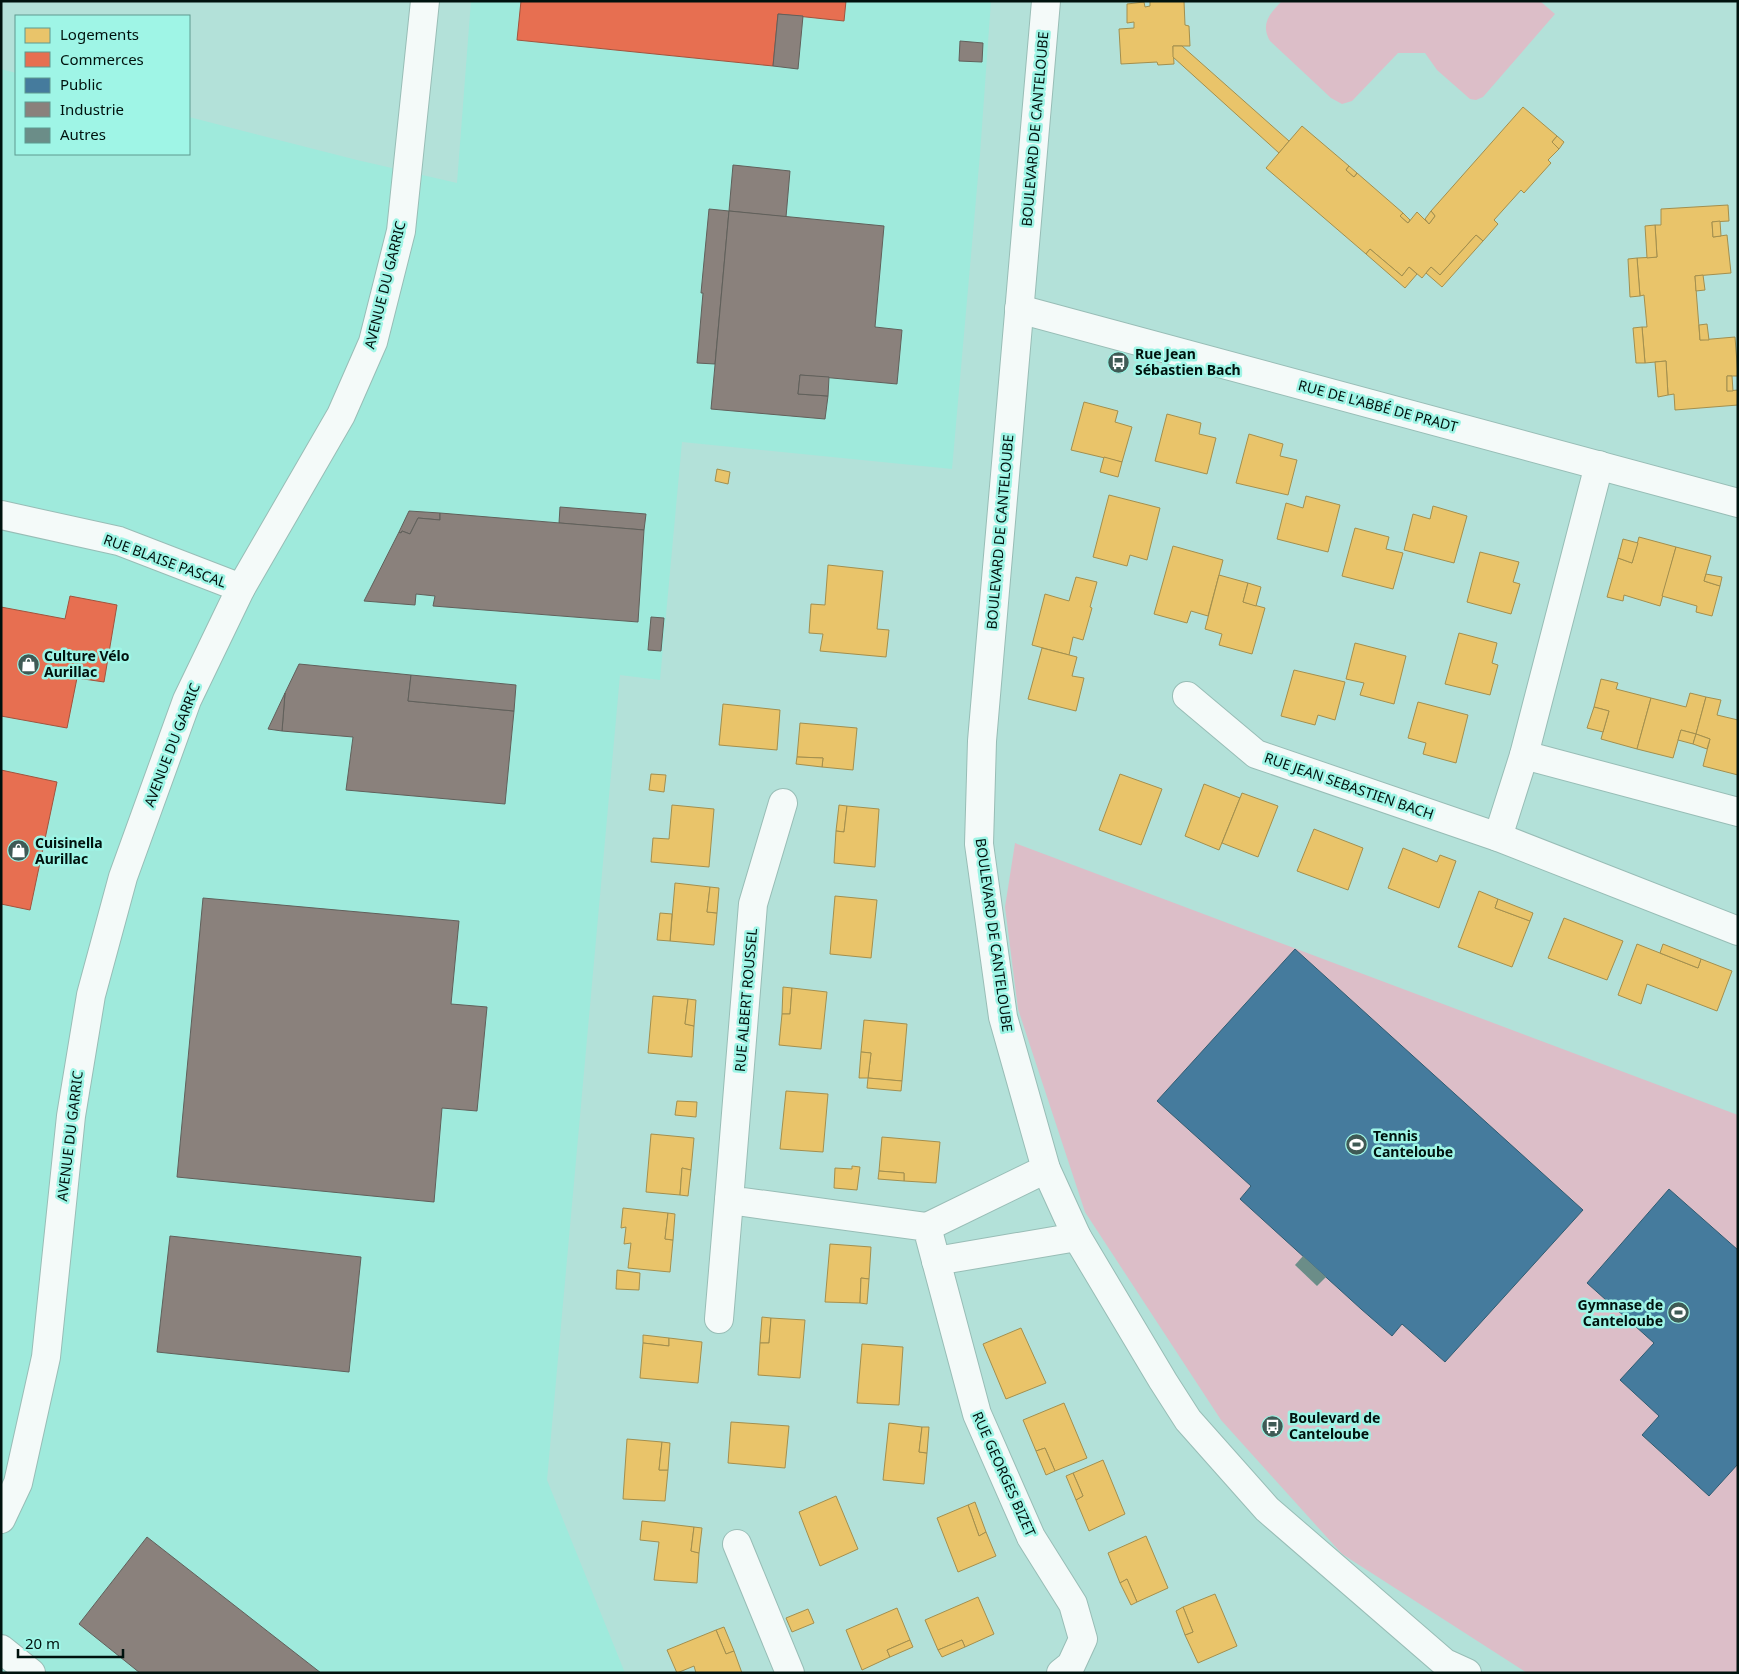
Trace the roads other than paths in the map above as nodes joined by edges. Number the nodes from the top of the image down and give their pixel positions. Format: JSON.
{"nodes":[{"id":1,"x":425,"y":1,"type":"edge"},
{"id":2,"x":1046,"y":1,"type":"edge"},
{"id":3,"x":1019,"y":309,"type":"junction"},
{"id":4,"x":1599,"y":465,"type":"junction"},
{"id":5,"x":1738,"y":503,"type":"edge"},
{"id":6,"x":1,"y":515,"type":"edge"},
{"id":7,"x":241,"y":588,"type":"junction"},
{"id":8,"x":1187,"y":696,"type":"dead end"},
{"id":9,"x":1524,"y":755,"type":"junction"},
{"id":10,"x":783,"y":803,"type":"dead end"},
{"id":11,"x":1738,"y":812,"type":"edge"},
{"id":12,"x":1498,"y":837,"type":"junction"},
{"id":13,"x":1738,"y":931,"type":"edge"},
{"id":14,"x":1046,"y":1169,"type":"junction"},
{"id":15,"x":729,"y":1200,"type":"junction"},
{"id":16,"x":926,"y":1227,"type":"junction"},
{"id":17,"x":1077,"y":1237,"type":"junction"},
{"id":18,"x":936,"y":1261,"type":"junction"},
{"id":19,"x":719,"y":1318,"type":"dead end"},
{"id":20,"x":1,"y":1519,"type":"edge"},
{"id":21,"x":737,"y":1544,"type":"dead end"},
{"id":22,"x":1,"y":1649,"type":"edge"},
{"id":23,"x":1450,"y":1669,"type":"edge"},
{"id":24,"x":31,"y":1673,"type":"edge"},
{"id":25,"x":790,"y":1673,"type":"edge"},
{"id":26,"x":1061,"y":1673,"type":"edge"}],
"edges":[{"from":1,"to":7,"type":"street","name":"AVENUE DU GARRIC"},
{"from":2,"to":3,"type":"street","name":"BOULEVARD DE CANTELOUBE"},
{"from":3,"to":4,"type":"street","name":"RUE DE L'ABBÉ DE PRADT"},
{"from":3,"to":14,"type":"street","name":"BOULEVARD DE CANTELOUBE"},
{"from":4,"to":5,"type":"street","name":"RUE DE L'ABBÉ DE PRADT"},
{"from":4,"to":9,"type":"street"},
{"from":6,"to":7,"type":"street","name":"RUE BLAISE PASCAL"},
{"from":7,"to":20,"type":"street","name":"AVENUE DU GARRIC"},
{"from":8,"to":12,"type":"street","name":"RUE JEAN SEBASTIEN BACH"},
{"from":9,"to":11,"type":"street"},
{"from":9,"to":12,"type":"street"},
{"from":10,"to":15,"type":"street","name":"RUE ALBERT ROUSSEL"},
{"from":12,"to":13,"type":"street","name":"RUE JEAN SEBASTIEN BACH"},
{"from":14,"to":16,"type":"street"},
{"from":14,"to":17,"type":"street","name":"BOULEVARD DE CANTELOUBE"},
{"from":15,"to":16,"type":"street"},
{"from":15,"to":19,"type":"street","name":"RUE ALBERT ROUSSEL"},
{"from":16,"to":18,"type":"street"},
{"from":17,"to":18,"type":"street"},
{"from":17,"to":23,"type":"street","name":"BOULEVARD DE CANTELOUBE"},
{"from":18,"to":26,"type":"street","name":"RUE GEORGES BIZET"},
{"from":21,"to":25,"type":"street"},
{"from":22,"to":24,"type":"street"}]}
